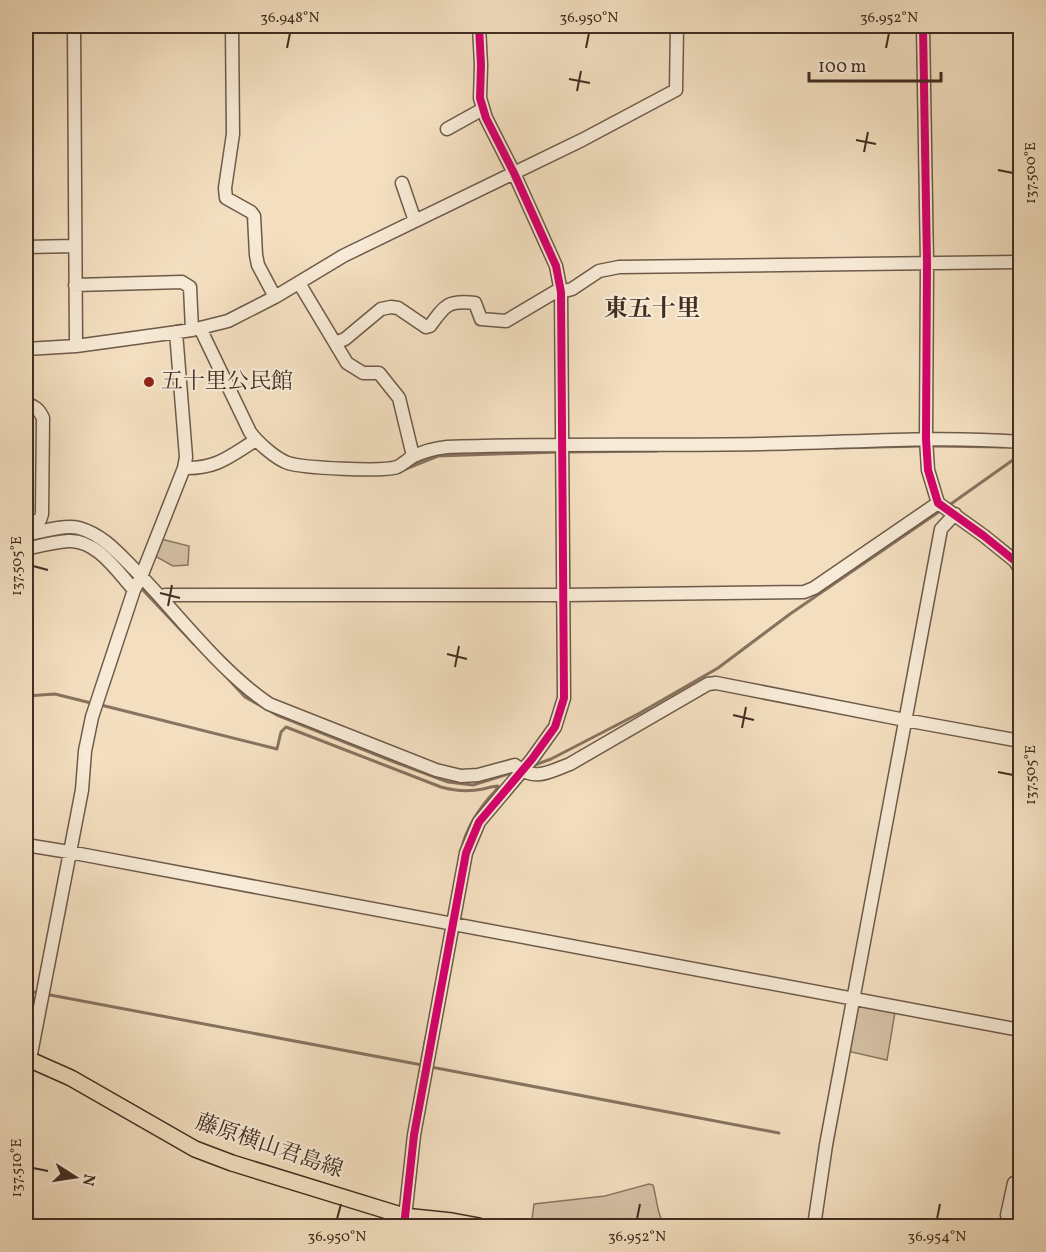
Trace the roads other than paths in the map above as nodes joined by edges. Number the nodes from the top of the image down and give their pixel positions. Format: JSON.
{"nodes":[{"id":1,"x":74,"y":26,"type":"edge"},
{"id":2,"x":232,"y":26,"type":"edge"},
{"id":3,"x":479,"y":26,"type":"edge"},
{"id":4,"x":677,"y":26,"type":"edge"},
{"id":5,"x":923,"y":26,"type":"edge"},
{"id":6,"x":483,"y":109,"type":"junction"},
{"id":7,"x":447,"y":129,"type":"dead end"},
{"id":8,"x":514,"y":173,"type":"junction"},
{"id":9,"x":402,"y":183,"type":"dead end"},
{"id":10,"x":416,"y":220,"type":"junction"},
{"id":11,"x":75,"y":246,"type":"junction"},
{"id":12,"x":26,"y":247,"type":"edge"},
{"id":13,"x":1020,"y":262,"type":"edge"},
{"id":14,"x":927,"y":263,"type":"junction"},
{"id":15,"x":299,"y":283,"type":"junction"},
{"id":16,"x":75,"y":285,"type":"junction"},
{"id":17,"x":560,"y":290,"type":"junction"},
{"id":18,"x":275,"y":297,"type":"junction"},
{"id":19,"x":196,"y":329,"type":"junction"},
{"id":20,"x":176,"y":332,"type":"junction"},
{"id":21,"x":335,"y":344,"type":"junction"},
{"id":22,"x":76,"y":346,"type":"junction"},
{"id":23,"x":26,"y":349,"type":"edge"},
{"id":24,"x":26,"y":403,"type":"edge"},
{"id":25,"x":926,"y":439,"type":"junction"},
{"id":26,"x":256,"y":440,"type":"junction"},
{"id":27,"x":1020,"y":442,"type":"edge"},
{"id":28,"x":561,"y":445,"type":"junction"},
{"id":29,"x":413,"y":456,"type":"junction"},
{"id":30,"x":184,"y":468,"type":"junction"},
{"id":31,"x":938,"y":503,"type":"junction"},
{"id":32,"x":955,"y":514,"type":"junction"},
{"id":33,"x":26,"y":522,"type":"edge"},
{"id":34,"x":26,"y":535,"type":"edge"},
{"id":35,"x":26,"y":549,"type":"edge"},
{"id":36,"x":1018,"y":563,"type":"edge"},
{"id":37,"x":141,"y":577,"type":"junction"},
{"id":38,"x":134,"y":590,"type":"junction"},
{"id":39,"x":563,"y":595,"type":"junction"},
{"id":40,"x":161,"y":598,"type":"junction"},
{"id":41,"x":905,"y":720,"type":"junction"},
{"id":42,"x":1020,"y":741,"type":"edge"},
{"id":43,"x":521,"y":771,"type":"junction"},
{"id":44,"x":26,"y":845,"type":"edge"},
{"id":45,"x":69,"y":852,"type":"junction"},
{"id":46,"x":453,"y":924,"type":"junction"},
{"id":47,"x":854,"y":999,"type":"junction"},
{"id":48,"x":1020,"y":1030,"type":"edge"},
{"id":49,"x":28,"y":1059,"type":"edge"},
{"id":50,"x":1014,"y":1183,"type":"dead end"},
{"id":51,"x":1020,"y":1218,"type":"edge"},
{"id":52,"x":404,"y":1221,"type":"edge"},
{"id":53,"x":479,"y":1227,"type":"edge"},
{"id":54,"x":814,"y":1227,"type":"edge"}],
"edges":[{"from":1,"to":11,"type":"street"},
{"from":2,"to":18,"type":"street"},
{"from":3,"to":6,"type":"street"},
{"from":4,"to":8,"type":"street"},
{"from":5,"to":14,"type":"street"},
{"from":6,"to":7,"type":"street"},
{"from":6,"to":8,"type":"street"},
{"from":8,"to":10,"type":"street"},
{"from":8,"to":17,"type":"street"},
{"from":9,"to":10,"type":"street"},
{"from":10,"to":15,"type":"street"},
{"from":11,"to":12,"type":"street"},
{"from":11,"to":16,"type":"street"},
{"from":13,"to":14,"type":"street"},
{"from":14,"to":17,"type":"street"},
{"from":14,"to":25,"type":"street"},
{"from":15,"to":18,"type":"street"},
{"from":15,"to":21,"type":"street"},
{"from":16,"to":19,"type":"street"},
{"from":16,"to":22,"type":"street"},
{"from":17,"to":21,"type":"street"},
{"from":17,"to":28,"type":"street"},
{"from":18,"to":19,"type":"street"},
{"from":19,"to":20,"type":"street"},
{"from":19,"to":26,"type":"street"},
{"from":20,"to":22,"type":"street"},
{"from":20,"to":30,"type":"street"},
{"from":21,"to":29,"type":"street"},
{"from":22,"to":23,"type":"street"},
{"from":24,"to":33,"type":"street"},
{"from":25,"to":27,"type":"street"},
{"from":25,"to":28,"type":"street"},
{"from":25,"to":31,"type":"street"},
{"from":26,"to":29,"type":"street"},
{"from":26,"to":30,"type":"street"},
{"from":28,"to":29,"type":"street"},
{"from":28,"to":39,"type":"street"},
{"from":30,"to":37,"type":"street"},
{"from":31,"to":32,"type":"street"},
{"from":31,"to":39,"type":"street"},
{"from":32,"to":36,"type":"street"},
{"from":32,"to":41,"type":"street"},
{"from":34,"to":37,"type":"street"},
{"from":35,"to":38,"type":"street"},
{"from":37,"to":38,"type":"street"},
{"from":37,"to":40,"type":"street"},
{"from":38,"to":45,"type":"street"},
{"from":39,"to":40,"type":"street"},
{"from":39,"to":43,"type":"street"},
{"from":40,"to":43,"type":"street"},
{"from":41,"to":42,"type":"street"},
{"from":41,"to":43,"type":"street"},
{"from":41,"to":47,"type":"street"},
{"from":43,"to":46,"type":"street"},
{"from":44,"to":45,"type":"street"},
{"from":45,"to":46,"type":"street"},
{"from":45,"to":49,"type":"street"},
{"from":46,"to":47,"type":"street"},
{"from":46,"to":52,"type":"street"},
{"from":47,"to":48,"type":"street"},
{"from":47,"to":54,"type":"street"},
{"from":49,"to":52,"type":"main road","name":"藤原横山君島線"},
{"from":50,"to":51,"type":"street"},
{"from":52,"to":53,"type":"main road","name":"藤原横山君島線"}]}
